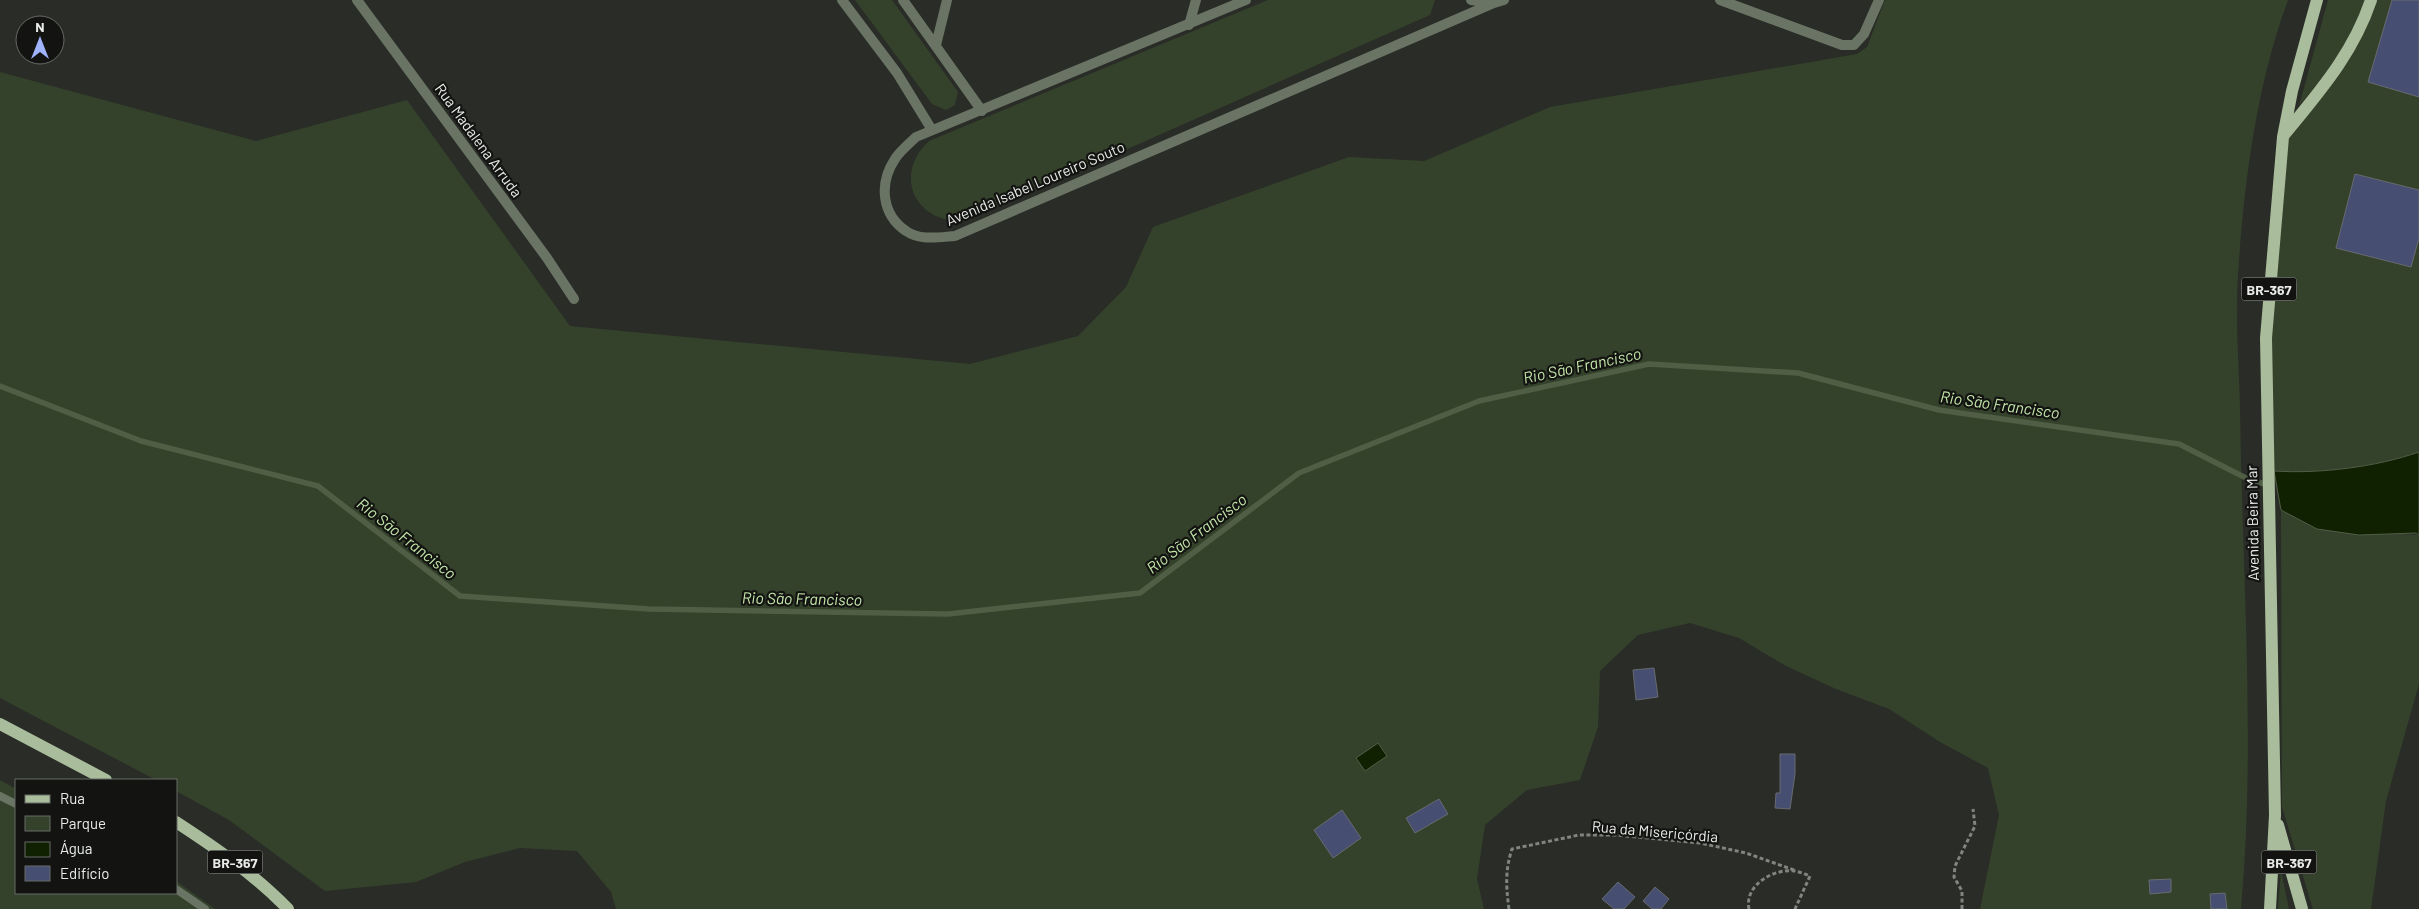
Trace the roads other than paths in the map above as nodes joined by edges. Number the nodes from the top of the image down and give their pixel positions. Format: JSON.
{"nodes":[{"id":1,"x":357,"y":0,"type":"edge"},
{"id":2,"x":842,"y":0,"type":"edge"},
{"id":3,"x":903,"y":0,"type":"edge"},
{"id":4,"x":947,"y":0,"type":"edge"},
{"id":5,"x":1196,"y":0,"type":"edge"},
{"id":6,"x":1246,"y":0,"type":"edge"},
{"id":7,"x":1471,"y":0,"type":"edge"},
{"id":8,"x":1720,"y":0,"type":"edge"},
{"id":9,"x":1879,"y":0,"type":"edge"},
{"id":10,"x":2317,"y":0,"type":"edge"},
{"id":11,"x":2371,"y":0,"type":"edge"},
{"id":12,"x":1499,"y":1,"type":"edge"},
{"id":13,"x":1189,"y":25,"type":"junction"},
{"id":14,"x":936,"y":45,"type":"junction"},
{"id":15,"x":982,"y":112,"type":"junction"},
{"id":16,"x":932,"y":130,"type":"junction"},
{"id":17,"x":2283,"y":137,"type":"junction"},
{"id":18,"x":574,"y":299,"type":"dead end"},
{"id":19,"x":0,"y":724,"type":"edge"},
{"id":20,"x":104,"y":779,"type":"edge"},
{"id":21,"x":0,"y":796,"type":"edge"},
{"id":22,"x":15,"y":804,"type":"edge"},
{"id":23,"x":2275,"y":815,"type":"junction"},
{"id":24,"x":178,"y":823,"type":"edge"},
{"id":25,"x":178,"y":890,"type":"edge"},
{"id":26,"x":205,"y":909,"type":"edge"},
{"id":27,"x":288,"y":909,"type":"edge"},
{"id":28,"x":2270,"y":909,"type":"edge"},
{"id":29,"x":2302,"y":909,"type":"edge"}],
"edges":[{"from":1,"to":18,"type":"street","name":"Rua Madalena Arruda"},
{"from":2,"to":16,"type":"street"},
{"from":3,"to":14,"type":"street"},
{"from":4,"to":14,"type":"street"},
{"from":5,"to":13,"type":"street"},
{"from":6,"to":13,"type":"street","name":"Avenida Isabel Loureiro Souto"},
{"from":7,"to":12,"type":"street","name":"Avenida Isabel Loureiro Souto"},
{"from":8,"to":9,"type":"street"},
{"from":10,"to":17,"type":"main road","name":"Avenida Beira Mar","number":"BR-367"},
{"from":11,"to":17,"type":"main road"},
{"from":12,"to":16,"type":"street","name":"Avenida Isabel Loureiro Souto"},
{"from":13,"to":15,"type":"street","name":"Avenida Isabel Loureiro Souto"},
{"from":14,"to":15,"type":"street"},
{"from":15,"to":16,"type":"street","name":"Avenida Isabel Loureiro Souto"},
{"from":17,"to":23,"type":"main road","name":"Avenida Beira Mar","number":"BR-367"},
{"from":19,"to":20,"type":"main road"},
{"from":21,"to":22,"type":"lane"},
{"from":23,"to":28,"type":"main road","name":"Avenida Beira Mar","number":"BR-367"},
{"from":23,"to":29,"type":"main road","number":"BR-367"},
{"from":24,"to":27,"type":"main road","number":"BR-367"},
{"from":25,"to":26,"type":"lane"}]}
